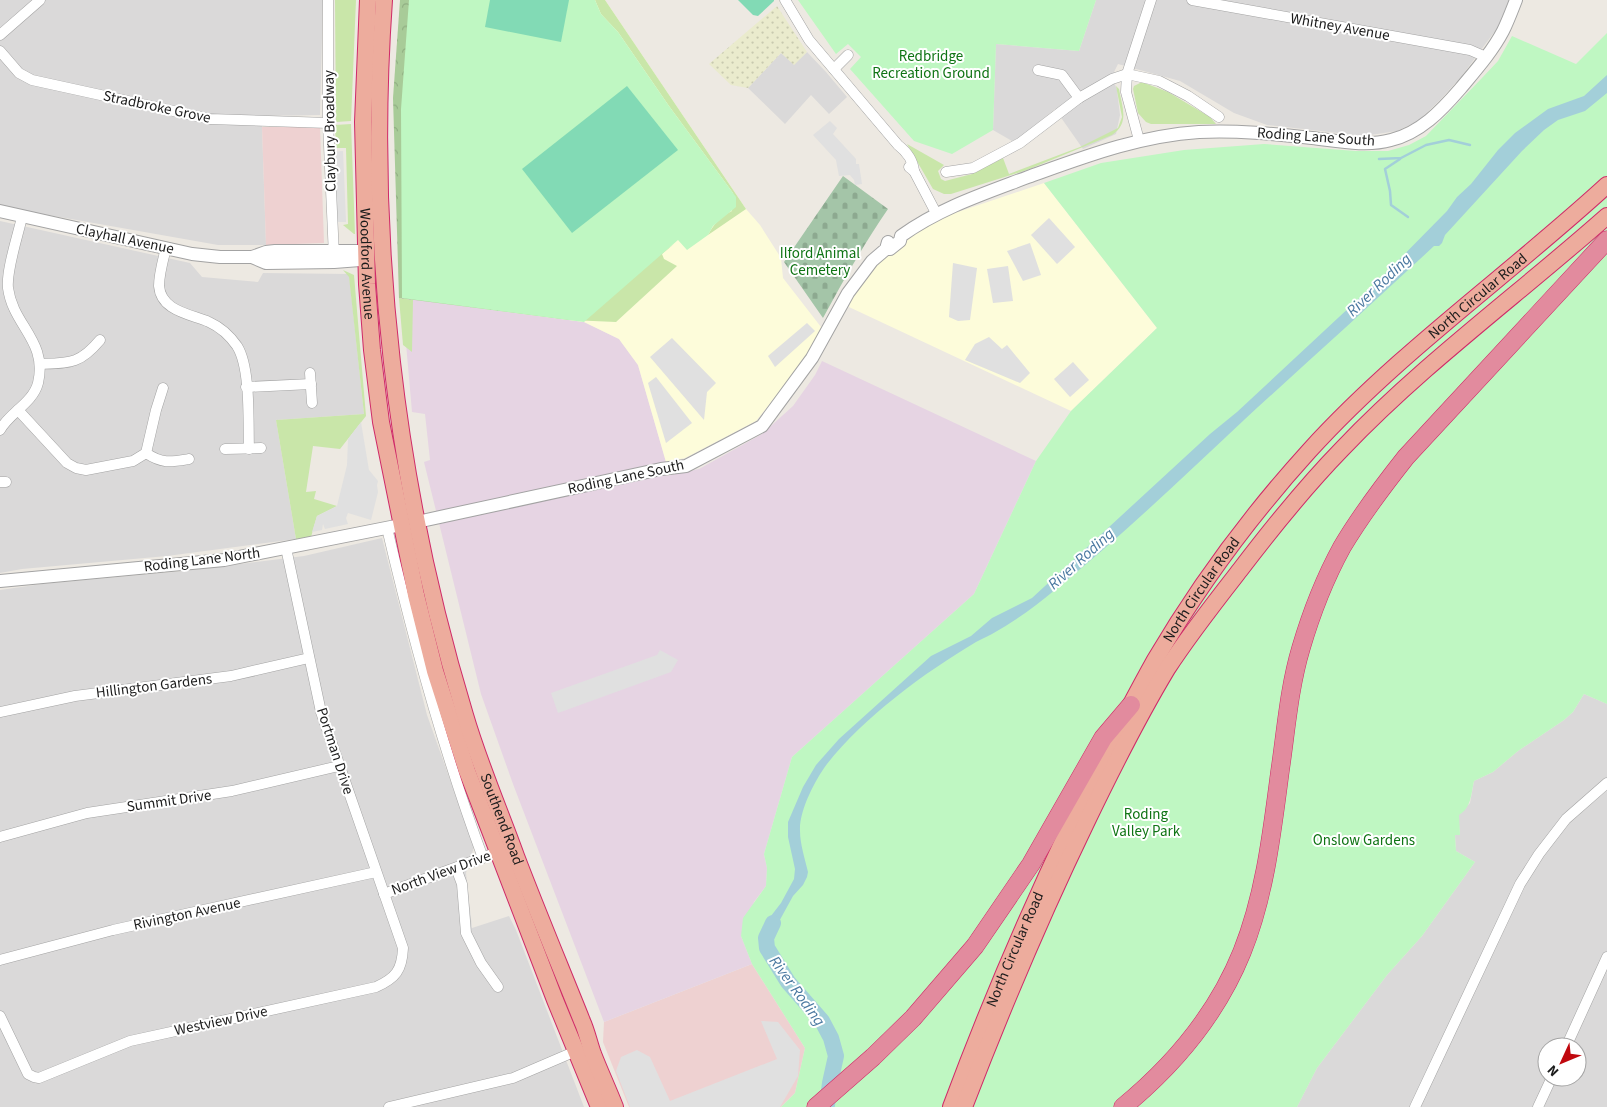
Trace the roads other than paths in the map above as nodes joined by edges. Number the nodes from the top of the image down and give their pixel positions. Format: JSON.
{"nodes":[{"id":1,"x":40,"y":0,"type":"edge"},
{"id":2,"x":328,"y":0,"type":"edge"},
{"id":3,"x":368,"y":0,"type":"edge"},
{"id":4,"x":384,"y":0,"type":"edge"},
{"id":5,"x":785,"y":0,"type":"edge"},
{"id":6,"x":1150,"y":0,"type":"edge"},
{"id":7,"x":1192,"y":0,"type":"edge"},
{"id":8,"x":1516,"y":0,"type":"edge"},
{"id":9,"x":0,"y":35,"type":"edge"},
{"id":10,"x":0,"y":51,"type":"edge"},
{"id":11,"x":848,"y":55,"type":"dead end"},
{"id":12,"x":1486,"y":58,"type":"junction"},
{"id":13,"x":834,"y":69,"type":"junction"},
{"id":14,"x":1038,"y":70,"type":"dead end"},
{"id":15,"x":1127,"y":74,"type":"junction"},
{"id":16,"x":1079,"y":98,"type":"junction"},
{"id":17,"x":1219,"y":117,"type":"dead end"},
{"id":18,"x":328,"y":123,"type":"junction"},
{"id":19,"x":1139,"y":140,"type":"junction"},
{"id":20,"x":380,"y":154,"type":"junction"},
{"id":21,"x":946,"y":172,"type":"dead end"},
{"id":22,"x":1607,"y":185,"type":"edge"},
{"id":23,"x":0,"y":212,"type":"edge"},
{"id":24,"x":936,"y":213,"type":"junction"},
{"id":25,"x":1607,"y":216,"type":"edge"},
{"id":26,"x":22,"y":217,"type":"junction"},
{"id":27,"x":1603,"y":245,"type":"edge"},
{"id":28,"x":166,"y":248,"type":"junction"},
{"id":29,"x":367,"y":256,"type":"junction"},
{"id":30,"x":334,"y":257,"type":"junction"},
{"id":31,"x":383,"y":263,"type":"junction"},
{"id":32,"x":100,"y":340,"type":"dead end"},
{"id":33,"x":40,"y":364,"type":"junction"},
{"id":34,"x":310,"y":373,"type":"dead end"},
{"id":35,"x":311,"y":384,"type":"junction"},
{"id":36,"x":246,"y":387,"type":"junction"},
{"id":37,"x":164,"y":388,"type":"dead end"},
{"id":38,"x":312,"y":404,"type":"dead end"},
{"id":39,"x":18,"y":410,"type":"junction"},
{"id":40,"x":0,"y":430,"type":"edge"},
{"id":41,"x":261,"y":448,"type":"dead end"},
{"id":42,"x":249,"y":449,"type":"junction"},
{"id":43,"x":225,"y":450,"type":"dead end"},
{"id":44,"x":146,"y":453,"type":"junction"},
{"id":45,"x":189,"y":459,"type":"dead end"},
{"id":46,"x":402,"y":525,"type":"junction"},
{"id":47,"x":286,"y":548,"type":"junction"},
{"id":48,"x":0,"y":580,"type":"edge"},
{"id":49,"x":309,"y":658,"type":"junction"},
{"id":50,"x":1131,"y":705,"type":"junction"},
{"id":51,"x":0,"y":712,"type":"edge"},
{"id":52,"x":339,"y":766,"type":"junction"},
{"id":53,"x":1607,"y":783,"type":"edge"},
{"id":54,"x":0,"y":837,"type":"edge"},
{"id":55,"x":490,"y":855,"type":"junction"},
{"id":56,"x":456,"y":868,"type":"junction"},
{"id":57,"x":376,"y":872,"type":"junction"},
{"id":58,"x":384,"y":894,"type":"junction"},
{"id":59,"x":403,"y":948,"type":"joint"},
{"id":60,"x":1607,"y":957,"type":"edge"},
{"id":61,"x":0,"y":960,"type":"edge"},
{"id":62,"x":498,"y":988,"type":"dead end"},
{"id":63,"x":0,"y":1016,"type":"edge"},
{"id":64,"x":1571,"y":1037,"type":"edge"},
{"id":65,"x":576,"y":1051,"type":"junction"},
{"id":66,"x":1547,"y":1087,"type":"edge"},
{"id":67,"x":389,"y":1107,"type":"edge"},
{"id":68,"x":599,"y":1107,"type":"edge"},
{"id":69,"x":615,"y":1107,"type":"edge"},
{"id":70,"x":816,"y":1107,"type":"edge"},
{"id":71,"x":951,"y":1107,"type":"edge"},
{"id":72,"x":964,"y":1107,"type":"edge"},
{"id":73,"x":1123,"y":1107,"type":"edge"},
{"id":74,"x":1416,"y":1107,"type":"edge"},
{"id":75,"x":1538,"y":1107,"type":"edge"}],
"edges":[{"from":1,"to":9,"type":"street"},
{"from":2,"to":18,"type":"street","name":"Claybury Broadway"},
{"from":3,"to":29,"type":"highway","name":"Woodford Avenue"},
{"from":4,"to":20,"type":"highway","name":"Woodford Avenue"},
{"from":5,"to":13,"type":"street"},
{"from":6,"to":15,"type":"street"},
{"from":7,"to":12,"type":"street","name":"Whitney Avenue"},
{"from":8,"to":12,"type":"street","name":"Roding Lane South"},
{"from":10,"to":18,"type":"street","name":"Stradbroke Grove"},
{"from":11,"to":13,"type":"street"},
{"from":12,"to":19,"type":"street","name":"Roding Lane South"},
{"from":13,"to":24,"type":"street"},
{"from":14,"to":16,"type":"street"},
{"from":15,"to":16,"type":"street"},
{"from":15,"to":17,"type":"street"},
{"from":15,"to":19,"type":"street"},
{"from":16,"to":21,"type":"street"},
{"from":18,"to":30,"type":"street","name":"Claybury Broadway"},
{"from":19,"to":24,"type":"street","name":"Roding Lane South"},
{"from":20,"to":29,"type":"highway"},
{"from":20,"to":31,"type":"highway","name":"Woodford Avenue"},
{"from":22,"to":50,"type":"highway","name":"North Circular Road"},
{"from":23,"to":26,"type":"street","name":"Clayhall Avenue"},
{"from":24,"to":46,"type":"street","name":"Roding Lane South"},
{"from":25,"to":72,"type":"highway","name":"North Circular Road"},
{"from":26,"to":28,"type":"street","name":"Clayhall Avenue"},
{"from":26,"to":33,"type":"street"},
{"from":27,"to":73,"type":"highway"},
{"from":28,"to":30,"type":"street","name":"Clayhall Avenue"},
{"from":28,"to":36,"type":"street"},
{"from":29,"to":30,"type":"street","name":"Clayhall Avenue"},
{"from":29,"to":31,"type":"highway"},
{"from":29,"to":46,"type":"highway","name":"Woodford Avenue"},
{"from":31,"to":46,"type":"highway","name":"Woodford Avenue"},
{"from":32,"to":33,"type":"street"},
{"from":33,"to":39,"type":"street"},
{"from":34,"to":35,"type":"street"},
{"from":35,"to":36,"type":"street"},
{"from":35,"to":38,"type":"street"},
{"from":36,"to":42,"type":"street"},
{"from":37,"to":44,"type":"street"},
{"from":39,"to":40,"type":"street"},
{"from":39,"to":44,"type":"street"},
{"from":41,"to":42,"type":"street"},
{"from":42,"to":43,"type":"street"},
{"from":44,"to":45,"type":"street"},
{"from":46,"to":47,"type":"street","name":"Roding Lane North"},
{"from":46,"to":55,"type":"highway","name":"Southend Road"},
{"from":46,"to":69,"type":"highway","name":"Southend Road"},
{"from":47,"to":48,"type":"street","name":"Roding Lane North"},
{"from":47,"to":49,"type":"street","name":"Portman Drive"},
{"from":49,"to":51,"type":"street","name":"Hillington Gardens"},
{"from":49,"to":52,"type":"street","name":"Portman Drive"},
{"from":50,"to":70,"type":"highway"},
{"from":50,"to":71,"type":"highway","name":"North Circular Road"},
{"from":52,"to":54,"type":"street","name":"Summit Drive"},
{"from":52,"to":57,"type":"street","name":"Portman Drive"},
{"from":53,"to":74,"type":"street"},
{"from":55,"to":56,"type":"street","name":"North View Drive"},
{"from":55,"to":65,"type":"highway","name":"Southend Road"},
{"from":56,"to":58,"type":"street","name":"North View Drive"},
{"from":56,"to":62,"type":"street"},
{"from":57,"to":58,"type":"street","name":"Portman Drive"},
{"from":57,"to":61,"type":"street","name":"Rivington Avenue"},
{"from":58,"to":59,"type":"street","name":"Portman Drive"},
{"from":59,"to":63,"type":"street","name":"Westview Drive"},
{"from":60,"to":64,"type":"street"},
{"from":65,"to":67,"type":"street"},
{"from":65,"to":68,"type":"highway","name":"Southend Road"},
{"from":66,"to":75,"type":"street"}]}
